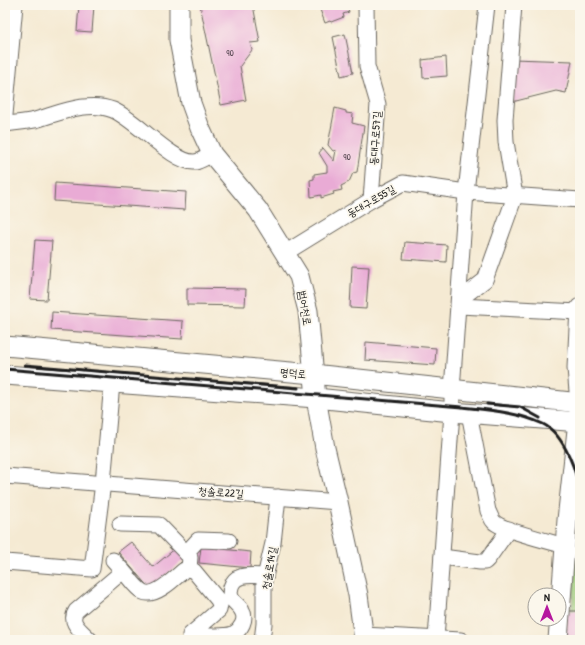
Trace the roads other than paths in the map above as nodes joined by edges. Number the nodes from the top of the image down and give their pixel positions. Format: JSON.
{"nodes":[{"id":1,"x":15,"y":5,"type":"edge"},
{"id":2,"x":178,"y":5,"type":"edge"},
{"id":3,"x":366,"y":5,"type":"edge"},
{"id":4,"x":487,"y":5,"type":"edge"},
{"id":5,"x":514,"y":5,"type":"edge"},
{"id":6,"x":5,"y":115,"type":"edge"},
{"id":7,"x":5,"y":124,"type":"edge"},
{"id":8,"x":212,"y":154,"type":"junction"},
{"id":9,"x":466,"y":192,"type":"junction"},
{"id":10,"x":515,"y":196,"type":"junction"},
{"id":11,"x":371,"y":200,"type":"junction"},
{"id":12,"x":580,"y":200,"type":"edge"},
{"id":13,"x":285,"y":253,"type":"junction"},
{"id":14,"x":459,"y":303,"type":"junction"},
{"id":15,"x":580,"y":317,"type":"edge"},
{"id":16,"x":5,"y":346,"type":"edge"},
{"id":17,"x":313,"y":374,"type":"junction"},
{"id":18,"x":5,"y":375,"type":"edge"},
{"id":19,"x":112,"y":383,"type":"junction"},
{"id":20,"x":452,"y":390,"type":"junction"},
{"id":21,"x":316,"y":398,"type":"junction"},
{"id":22,"x":580,"y":412,"type":"edge"},
{"id":23,"x":461,"y":413,"type":"junction"},
{"id":24,"x":5,"y":476,"type":"edge"},
{"id":25,"x":103,"y":484,"type":"junction"},
{"id":26,"x":580,"y":488,"type":"edge"},
{"id":27,"x":278,"y":497,"type":"junction"},
{"id":28,"x":338,"y":502,"type":"junction"},
{"id":29,"x":567,"y":520,"type":"junction"},
{"id":30,"x":120,"y":524,"type":"dead end"},
{"id":31,"x":509,"y":529,"type":"junction"},
{"id":32,"x":229,"y":541,"type":"dead end"},
{"id":33,"x":565,"y":546,"type":"junction"},
{"id":34,"x":186,"y":553,"type":"junction"},
{"id":35,"x":442,"y":557,"type":"junction"},
{"id":36,"x":5,"y":562,"type":"edge"},
{"id":37,"x":190,"y":569,"type":"junction"},
{"id":38,"x":265,"y":576,"type":"junction"},
{"id":39,"x":364,"y":637,"type":"edge"},
{"id":40,"x":436,"y":639,"type":"junction"},
{"id":41,"x":90,"y":640,"type":"edge"},
{"id":42,"x":262,"y":640,"type":"edge"},
{"id":43,"x":461,"y":640,"type":"edge"},
{"id":44,"x":558,"y":640,"type":"edge"}],
"edges":[{"from":1,"to":6,"type":"street"},
{"from":2,"to":8,"type":"main road","name":"범어천로"},
{"from":3,"to":11,"type":"street","name":"동대구로57길"},
{"from":4,"to":9,"type":"street"},
{"from":5,"to":10,"type":"street"},
{"from":7,"to":8,"type":"street"},
{"from":8,"to":13,"type":"main road","name":"범어천로"},
{"from":9,"to":10,"type":"street","name":"동대구로55길"},
{"from":9,"to":11,"type":"street","name":"동대구로55길"},
{"from":9,"to":14,"type":"street"},
{"from":10,"to":12,"type":"street","name":"동대구로55길"},
{"from":10,"to":14,"type":"street"},
{"from":11,"to":13,"type":"street","name":"동대구로55길"},
{"from":13,"to":17,"type":"main road","name":"범어천로"},
{"from":14,"to":15,"type":"street"},
{"from":14,"to":20,"type":"street"},
{"from":15,"to":22,"type":"main road"},
{"from":16,"to":17,"type":"main road","name":"명덕로"},
{"from":17,"to":20,"type":"main road","name":"명덕로"},
{"from":17,"to":21,"type":"main road","name":"범어천로"},
{"from":18,"to":19,"type":"main road"},
{"from":19,"to":21,"type":"main road"},
{"from":19,"to":25,"type":"street"},
{"from":20,"to":22,"type":"main road","name":"명덕로"},
{"from":20,"to":23,"type":"street"},
{"from":21,"to":23,"type":"main road"},
{"from":21,"to":28,"type":"main road","name":"범어천로"},
{"from":22,"to":23,"type":"main road"},
{"from":22,"to":29,"type":"main road"},
{"from":23,"to":31,"type":"street"},
{"from":23,"to":35,"type":"street"},
{"from":24,"to":25,"type":"street","name":"청솔로22길"},
{"from":25,"to":27,"type":"street","name":"청솔로22길"},
{"from":25,"to":36,"type":"street"},
{"from":26,"to":29,"type":"main road"},
{"from":27,"to":28,"type":"street","name":"청솔로22길"},
{"from":27,"to":38,"type":"street","name":"청솔로14길"},
{"from":28,"to":39,"type":"main road","name":"범어천로"},
{"from":29,"to":33,"type":"main road"},
{"from":30,"to":34,"type":"street"},
{"from":31,"to":33,"type":"street"},
{"from":31,"to":35,"type":"street"},
{"from":32,"to":34,"type":"street"},
{"from":33,"to":44,"type":"main road"},
{"from":34,"to":37,"type":"street"},
{"from":35,"to":40,"type":"street"},
{"from":37,"to":38,"type":"street"},
{"from":37,"to":41,"type":"street"},
{"from":38,"to":42,"type":"street","name":"청솔로14길"},
{"from":39,"to":40,"type":"street"},
{"from":40,"to":43,"type":"street"}]}
